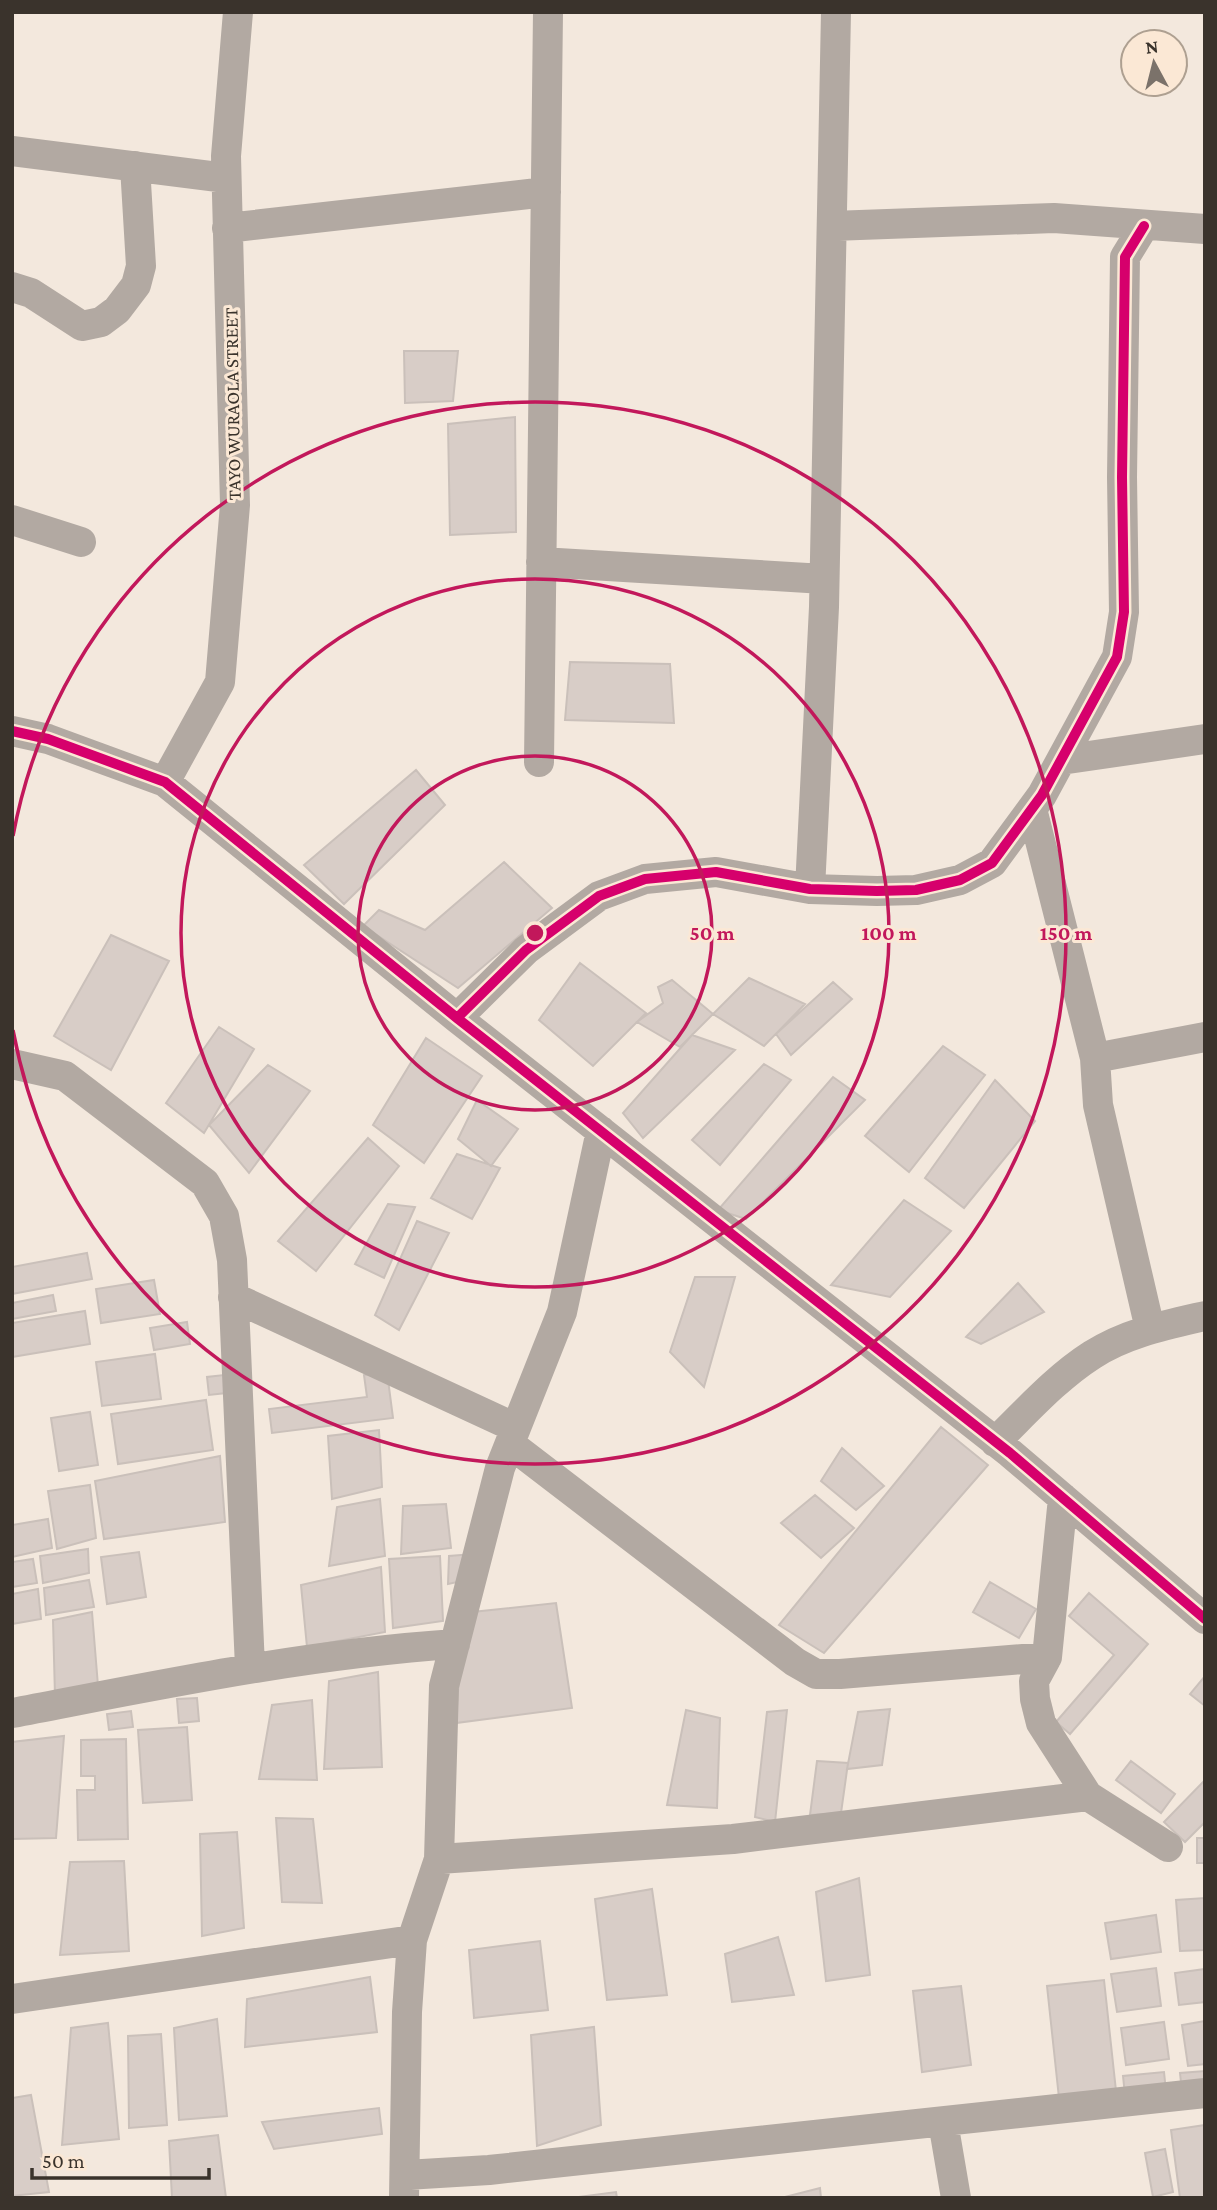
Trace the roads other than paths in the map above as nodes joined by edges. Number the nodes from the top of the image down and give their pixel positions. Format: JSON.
{"nodes":[{"id":1,"x":238,"y":12,"type":"edge"},
{"id":2,"x":548,"y":12,"type":"edge"},
{"id":3,"x":836,"y":12,"type":"edge"},
{"id":4,"x":12,"y":151,"type":"edge"},
{"id":5,"x":135,"y":166,"type":"junction"},
{"id":6,"x":226,"y":177,"type":"junction"},
{"id":7,"x":546,"y":192,"type":"junction"},
{"id":8,"x":1104,"y":222,"type":"junction"},
{"id":9,"x":832,"y":226,"type":"junction"},
{"id":10,"x":1144,"y":226,"type":"junction"},
{"id":11,"x":228,"y":228,"type":"junction"},
{"id":12,"x":1205,"y":229,"type":"edge"},
{"id":13,"x":1125,"y":257,"type":"junction"},
{"id":14,"x":12,"y":287,"type":"edge"},
{"id":15,"x":12,"y":520,"type":"edge"},
{"id":16,"x":81,"y":542,"type":"dead end"},
{"id":17,"x":541,"y":562,"type":"junction"},
{"id":18,"x":824,"y":579,"type":"junction"},
{"id":19,"x":12,"y":731,"type":"edge"},
{"id":20,"x":1205,"y":739,"type":"edge"},
{"id":21,"x":1061,"y":760,"type":"junction"},
{"id":22,"x":539,"y":762,"type":"dead end"},
{"id":23,"x":165,"y":782,"type":"junction"},
{"id":24,"x":1032,"y":809,"type":"junction"},
{"id":25,"x":810,"y":889,"type":"junction"},
{"id":26,"x":457,"y":1018,"type":"junction"},
{"id":27,"x":1205,"y":1037,"type":"edge"},
{"id":28,"x":1095,"y":1058,"type":"junction"},
{"id":29,"x":12,"y":1064,"type":"edge"},
{"id":30,"x":601,"y":1131,"type":"junction"},
{"id":31,"x":233,"y":1297,"type":"junction"},
{"id":32,"x":1205,"y":1317,"type":"edge"},
{"id":33,"x":1150,"y":1329,"type":"junction"},
{"id":34,"x":513,"y":1436,"type":"junction"},
{"id":35,"x":995,"y":1442,"type":"junction"},
{"id":36,"x":1063,"y":1498,"type":"junction"},
{"id":37,"x":1205,"y":1619,"type":"edge"},
{"id":38,"x":455,"y":1644,"type":"junction"},
{"id":39,"x":1047,"y":1657,"type":"junction"},
{"id":40,"x":250,"y":1667,"type":"junction"},
{"id":41,"x":12,"y":1713,"type":"edge"},
{"id":42,"x":1088,"y":1796,"type":"junction"},
{"id":43,"x":1168,"y":1847,"type":"dead end"},
{"id":44,"x":439,"y":1859,"type":"junction"},
{"id":45,"x":412,"y":1940,"type":"junction"},
{"id":46,"x":12,"y":1999,"type":"edge"},
{"id":47,"x":1205,"y":2093,"type":"edge"},
{"id":48,"x":943,"y":2122,"type":"junction"},
{"id":49,"x":405,"y":2187,"type":"edge"},
{"id":50,"x":956,"y":2198,"type":"edge"}],
"edges":[{"from":1,"to":6,"type":"street","name":"TAYO WURAOLA STREET"},
{"from":2,"to":7,"type":"street"},
{"from":3,"to":9,"type":"street"},
{"from":4,"to":5,"type":"street"},
{"from":5,"to":6,"type":"street"},
{"from":5,"to":14,"type":"street"},
{"from":6,"to":11,"type":"street","name":"TAYO WURAOLA STREET"},
{"from":7,"to":11,"type":"street"},
{"from":7,"to":17,"type":"street"},
{"from":8,"to":9,"type":"street"},
{"from":8,"to":10,"type":"street"},
{"from":8,"to":13,"type":"street"},
{"from":9,"to":18,"type":"street"},
{"from":10,"to":12,"type":"street"},
{"from":10,"to":13,"type":"street"},
{"from":11,"to":23,"type":"street","name":"TAYO WURAOLA STREET"},
{"from":13,"to":21,"type":"street"},
{"from":15,"to":16,"type":"street"},
{"from":17,"to":18,"type":"street"},
{"from":17,"to":22,"type":"street"},
{"from":18,"to":25,"type":"street"},
{"from":19,"to":23,"type":"street"},
{"from":20,"to":21,"type":"street"},
{"from":21,"to":24,"type":"street"},
{"from":23,"to":26,"type":"street"},
{"from":24,"to":25,"type":"street"},
{"from":24,"to":28,"type":"street"},
{"from":25,"to":26,"type":"street"},
{"from":26,"to":30,"type":"street"},
{"from":27,"to":28,"type":"street"},
{"from":28,"to":33,"type":"street"},
{"from":29,"to":31,"type":"street"},
{"from":30,"to":34,"type":"street"},
{"from":30,"to":35,"type":"street"},
{"from":31,"to":34,"type":"street"},
{"from":31,"to":40,"type":"street"},
{"from":32,"to":33,"type":"street"},
{"from":33,"to":35,"type":"street"},
{"from":34,"to":38,"type":"street"},
{"from":34,"to":39,"type":"street"},
{"from":35,"to":36,"type":"street"},
{"from":36,"to":37,"type":"street"},
{"from":36,"to":39,"type":"street"},
{"from":38,"to":40,"type":"street"},
{"from":38,"to":44,"type":"street"},
{"from":39,"to":42,"type":"street"},
{"from":40,"to":41,"type":"street"},
{"from":42,"to":43,"type":"street"},
{"from":42,"to":44,"type":"street"},
{"from":44,"to":45,"type":"street"},
{"from":45,"to":46,"type":"street"},
{"from":45,"to":49,"type":"street"},
{"from":47,"to":48,"type":"street"},
{"from":48,"to":49,"type":"street"},
{"from":48,"to":50,"type":"street"}]}
